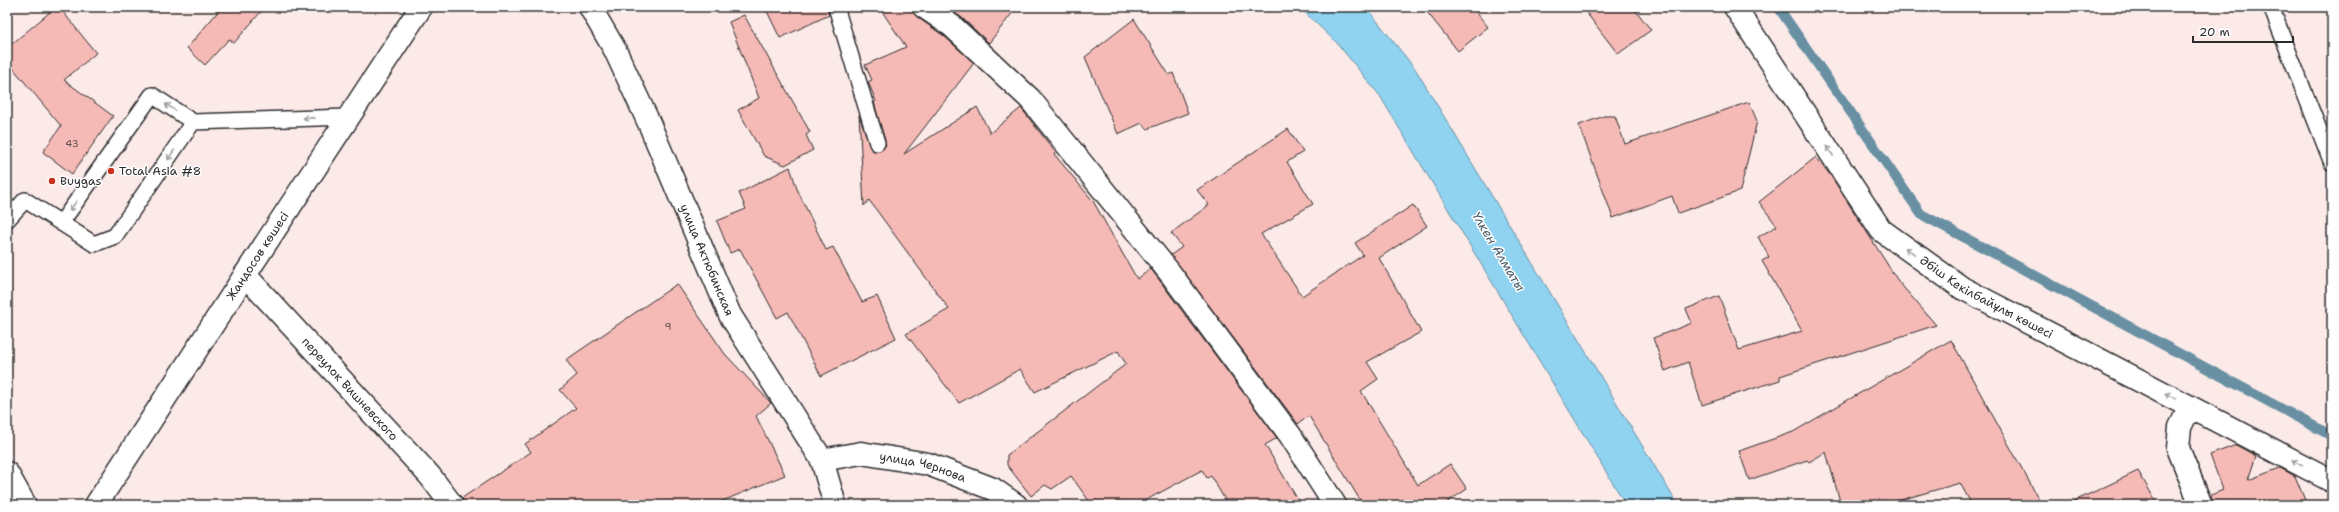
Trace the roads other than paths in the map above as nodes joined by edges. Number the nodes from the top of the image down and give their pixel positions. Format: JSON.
{"nodes":[{"id":1,"x":421,"y":7,"type":"edge"},
{"id":2,"x":590,"y":7,"type":"edge"},
{"id":3,"x":836,"y":7,"type":"edge"},
{"id":4,"x":924,"y":7,"type":"edge"},
{"id":5,"x":1736,"y":7,"type":"edge"},
{"id":6,"x":2271,"y":7,"type":"edge"},
{"id":7,"x":348,"y":117,"type":"junction"},
{"id":8,"x":193,"y":122,"type":"junction"},
{"id":9,"x":877,"y":143,"type":"dead end"},
{"id":10,"x":2332,"y":163,"type":"edge"},
{"id":11,"x":7,"y":220,"type":"edge"},
{"id":12,"x":61,"y":223,"type":"junction"},
{"id":13,"x":245,"y":275,"type":"junction"},
{"id":14,"x":2190,"y":407,"type":"junction"},
{"id":15,"x":822,"y":460,"type":"junction"},
{"id":16,"x":7,"y":473,"type":"edge"},
{"id":17,"x":2332,"y":481,"type":"edge"},
{"id":18,"x":25,"y":505,"type":"edge"},
{"id":19,"x":96,"y":505,"type":"edge"},
{"id":20,"x":452,"y":505,"type":"edge"},
{"id":21,"x":835,"y":505,"type":"edge"},
{"id":22,"x":1016,"y":505,"type":"edge"},
{"id":23,"x":1335,"y":505,"type":"edge"},
{"id":24,"x":2201,"y":505,"type":"edge"}],
"edges":[{"from":1,"to":7,"type":"street","name":"Жандосов көшесі"},
{"from":2,"to":15,"type":"street","name":"улица Актюбинская"},
{"from":3,"to":9,"type":"lane"},
{"from":4,"to":23,"type":"street"},
{"from":14,"to":5,"type":"street","name":"Әбіш Кекілбайұлы көшесі","one_way":true},
{"from":6,"to":10,"type":"lane"},
{"from":7,"to":8,"type":"lane","one_way":true},
{"from":7,"to":13,"type":"street","name":"Жандосов көшесі"},
{"from":8,"to":12,"type":"lane","one_way":true},
{"from":8,"to":12,"type":"lane","one_way":true},
{"from":11,"to":12,"type":"lane"},
{"from":13,"to":19,"type":"street","name":"Жандосов көшесі"},
{"from":13,"to":20,"type":"street","name":"переулок Вишневского"},
{"from":17,"to":14,"type":"street","name":"Әбіш Кекілбайұлы көшесі","one_way":true},
{"from":14,"to":24,"type":"street"},
{"from":15,"to":21,"type":"street","name":"улица Актюбинская"},
{"from":15,"to":22,"type":"street","name":"улица Чернова"},
{"from":16,"to":18,"type":"street"}]}
